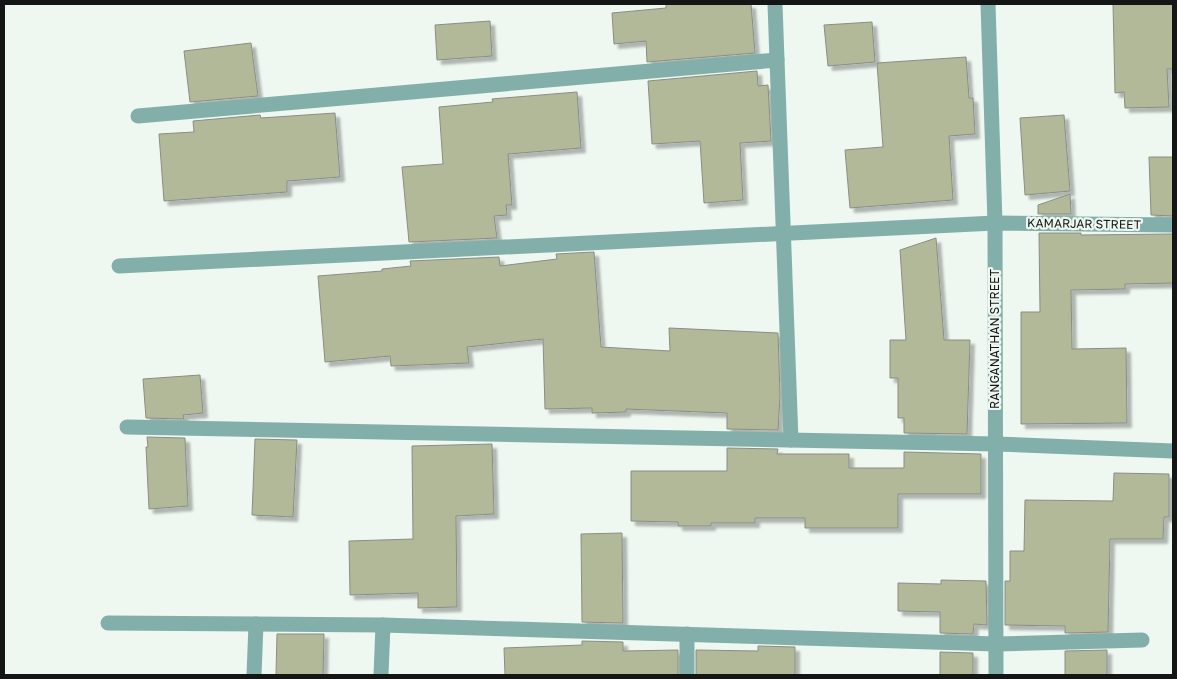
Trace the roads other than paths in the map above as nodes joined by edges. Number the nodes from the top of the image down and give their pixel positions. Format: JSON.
{"nodes":[{"id":1,"x":775,"y":4,"type":"edge"},
{"id":2,"x":988,"y":4,"type":"edge"},
{"id":3,"x":778,"y":60,"type":"junction"},
{"id":4,"x":138,"y":116,"type":"dead end"},
{"id":5,"x":995,"y":223,"type":"junction"},
{"id":6,"x":1173,"y":225,"type":"edge"},
{"id":7,"x":783,"y":234,"type":"junction"},
{"id":8,"x":119,"y":266,"type":"dead end"},
{"id":9,"x":127,"y":427,"type":"dead end"},
{"id":10,"x":791,"y":440,"type":"junction"},
{"id":11,"x":996,"y":444,"type":"junction"},
{"id":12,"x":1173,"y":451,"type":"edge"},
{"id":13,"x":108,"y":623,"type":"dead end"},
{"id":14,"x":256,"y":624,"type":"junction"},
{"id":15,"x":383,"y":626,"type":"junction"},
{"id":16,"x":687,"y":634,"type":"junction"},
{"id":17,"x":1142,"y":640,"type":"dead end"},
{"id":18,"x":996,"y":644,"type":"junction"},
{"id":19,"x":254,"y":675,"type":"edge"},
{"id":20,"x":381,"y":675,"type":"edge"},
{"id":21,"x":687,"y":675,"type":"edge"},
{"id":22,"x":996,"y":675,"type":"edge"}],
"edges":[{"from":1,"to":3,"type":"street"},
{"from":2,"to":5,"type":"street","name":"RANGANATHAN STREET"},
{"from":3,"to":4,"type":"street"},
{"from":3,"to":7,"type":"street"},
{"from":5,"to":6,"type":"street","name":"KAMARJAR STREET"},
{"from":5,"to":7,"type":"street","name":"KAMARJAR STREET"},
{"from":5,"to":11,"type":"street","name":"RANGANATHAN STREET"},
{"from":7,"to":8,"type":"street","name":"KAMARJAR STREET"},
{"from":7,"to":10,"type":"street"},
{"from":9,"to":10,"type":"street"},
{"from":10,"to":11,"type":"street"},
{"from":11,"to":12,"type":"street"},
{"from":11,"to":18,"type":"street","name":"RANGANATHAN STREET"},
{"from":13,"to":14,"type":"street"},
{"from":14,"to":15,"type":"street"},
{"from":14,"to":19,"type":"street"},
{"from":15,"to":16,"type":"street"},
{"from":15,"to":20,"type":"street"},
{"from":16,"to":18,"type":"street"},
{"from":16,"to":21,"type":"street"},
{"from":17,"to":18,"type":"street"},
{"from":18,"to":22,"type":"street","name":"RANGANATHAN STREET"}]}
